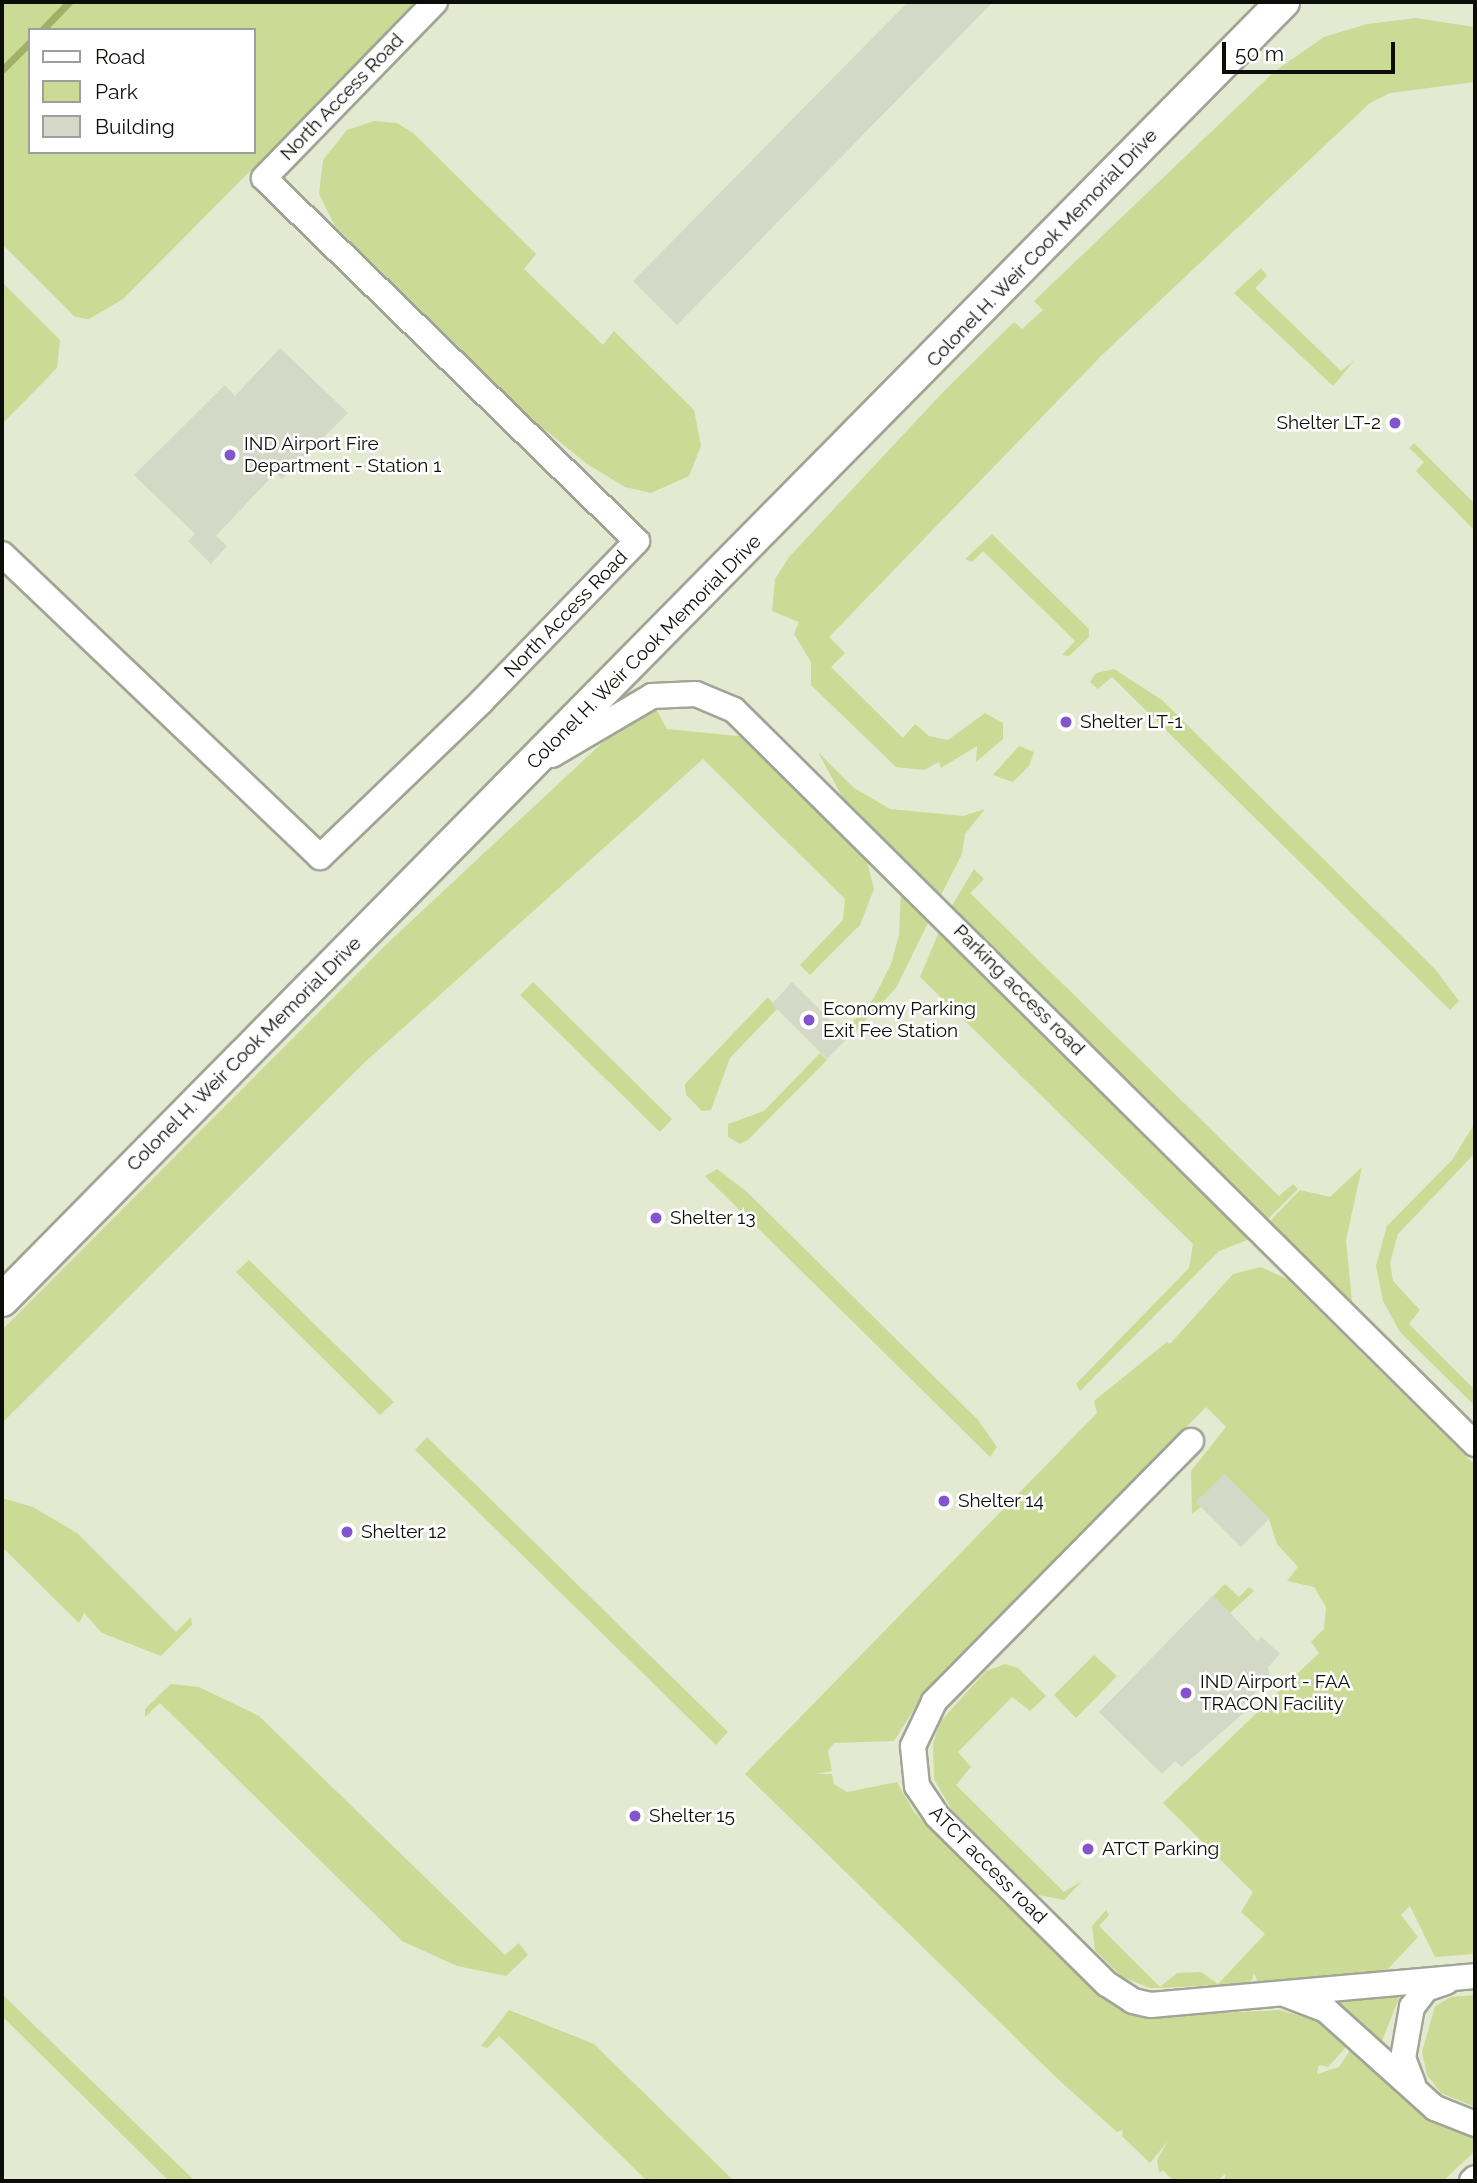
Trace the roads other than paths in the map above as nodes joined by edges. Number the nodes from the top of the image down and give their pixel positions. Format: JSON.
{"nodes":[{"id":1,"x":435,"y":2,"type":"edge"},
{"id":2,"x":1283,"y":2,"type":"edge"},
{"id":3,"x":2,"y":554,"type":"edge"},
{"id":4,"x":516,"y":779,"type":"junction"},
{"id":5,"x":2,"y":1300,"type":"edge"},
{"id":6,"x":1191,"y":1441,"type":"dead end"},
{"id":7,"x":1475,"y":1444,"type":"edge"},
{"id":8,"x":1469,"y":1977,"type":"edge"},
{"id":9,"x":1286,"y":1995,"type":"junction"},
{"id":10,"x":1418,"y":2093,"type":"junction"},
{"id":11,"x":1475,"y":2124,"type":"edge"}],
"edges":[{"from":1,"to":3,"type":"street","name":"North Access Road"},
{"from":2,"to":4,"type":"street","name":"Colonel H. Weir Cook Memorial Drive"},
{"from":4,"to":5,"type":"street","name":"Colonel H. Weir Cook Memorial Drive"},
{"from":4,"to":7,"type":"street","name":"Parking access road"},
{"from":6,"to":9,"type":"street","name":"ATCT access road"},
{"from":8,"to":9,"type":"street","name":"ATCT access road"},
{"from":8,"to":10,"type":"street"},
{"from":9,"to":10,"type":"street","name":"ATCT access road"},
{"from":10,"to":11,"type":"street","name":"ATCT access road"}]}
